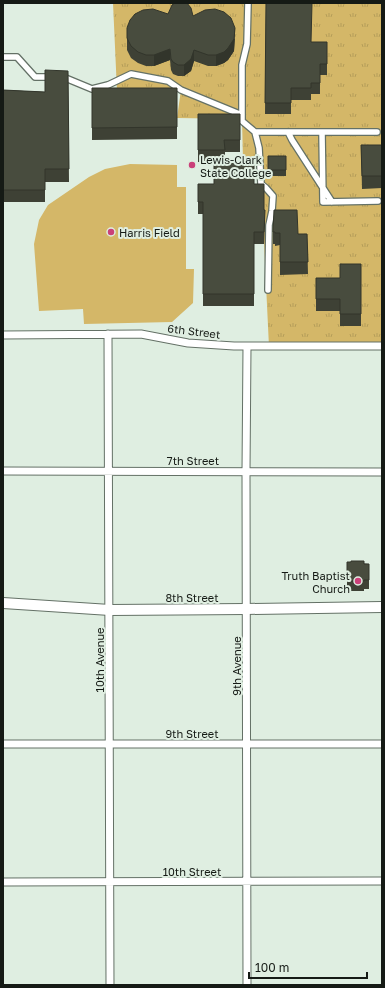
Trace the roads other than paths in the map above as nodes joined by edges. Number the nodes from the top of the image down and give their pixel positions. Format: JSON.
{"nodes":[{"id":1,"x":248,"y":3,"type":"edge"},
{"id":2,"x":3,"y":57,"type":"edge"},
{"id":3,"x":242,"y":116,"type":"junction"},
{"id":4,"x":255,"y":132,"type":"junction"},
{"id":5,"x":288,"y":132,"type":"junction"},
{"id":6,"x":322,"y":132,"type":"junction"},
{"id":7,"x":377,"y":132,"type":"dead end"},
{"id":8,"x":322,"y":188,"type":"junction"},
{"id":9,"x":378,"y":201,"type":"dead end"},
{"id":10,"x":268,"y":290,"type":"dead end"},
{"id":11,"x":108,"y":334,"type":"junction"},
{"id":12,"x":3,"y":335,"type":"edge"},
{"id":13,"x":382,"y":346,"type":"edge"},
{"id":14,"x":247,"y":347,"type":"junction"},
{"id":15,"x":3,"y":471,"type":"edge"},
{"id":16,"x":110,"y":471,"type":"junction"},
{"id":17,"x":246,"y":471,"type":"junction"},
{"id":18,"x":382,"y":472,"type":"edge"},
{"id":19,"x":3,"y":603,"type":"edge"},
{"id":20,"x":382,"y":607,"type":"edge"},
{"id":21,"x":247,"y":609,"type":"junction"},
{"id":22,"x":110,"y":610,"type":"junction"},
{"id":23,"x":3,"y":744,"type":"edge"},
{"id":24,"x":248,"y":744,"type":"junction"},
{"id":25,"x":382,"y":744,"type":"edge"},
{"id":26,"x":110,"y":745,"type":"junction"},
{"id":27,"x":3,"y":882,"type":"edge"},
{"id":28,"x":248,"y":882,"type":"junction"},
{"id":29,"x":382,"y":882,"type":"edge"},
{"id":30,"x":110,"y":883,"type":"junction"},
{"id":31,"x":110,"y":985,"type":"edge"},
{"id":32,"x":247,"y":985,"type":"edge"}],
"edges":[{"from":1,"to":3,"type":"street"},
{"from":2,"to":3,"type":"street"},
{"from":3,"to":4,"type":"street"},
{"from":4,"to":5,"type":"street"},
{"from":4,"to":10,"type":"street"},
{"from":5,"to":6,"type":"street"},
{"from":5,"to":8,"type":"street"},
{"from":6,"to":7,"type":"street"},
{"from":6,"to":8,"type":"street"},
{"from":8,"to":9,"type":"street"},
{"from":11,"to":12,"type":"street","name":"6th Street"},
{"from":11,"to":14,"type":"street","name":"6th Street"},
{"from":11,"to":16,"type":"street","name":"10th Avenue"},
{"from":13,"to":14,"type":"street","name":"6th Street"},
{"from":14,"to":17,"type":"street","name":"9th Avenue"},
{"from":15,"to":16,"type":"street","name":"7th Street"},
{"from":16,"to":17,"type":"street","name":"7th Street"},
{"from":16,"to":22,"type":"street","name":"10th Avenue"},
{"from":17,"to":18,"type":"street","name":"7th Street"},
{"from":17,"to":21,"type":"street","name":"9th Avenue"},
{"from":19,"to":22,"type":"main road","name":"8th Street"},
{"from":20,"to":21,"type":"main road","name":"8th Street"},
{"from":21,"to":22,"type":"main road","name":"8th Street"},
{"from":21,"to":24,"type":"street","name":"9th Avenue"},
{"from":22,"to":26,"type":"street","name":"10th Avenue"},
{"from":23,"to":26,"type":"street","name":"9th Street"},
{"from":24,"to":25,"type":"street","name":"9th Street"},
{"from":24,"to":26,"type":"street","name":"9th Street"},
{"from":24,"to":28,"type":"street","name":"9th Avenue"},
{"from":26,"to":30,"type":"street","name":"10th Avenue"},
{"from":27,"to":30,"type":"street","name":"10th Street"},
{"from":28,"to":29,"type":"street","name":"10th Street"},
{"from":28,"to":30,"type":"street","name":"10th Street"},
{"from":28,"to":32,"type":"street","name":"9th Avenue"},
{"from":30,"to":31,"type":"street","name":"10th Avenue"}]}
